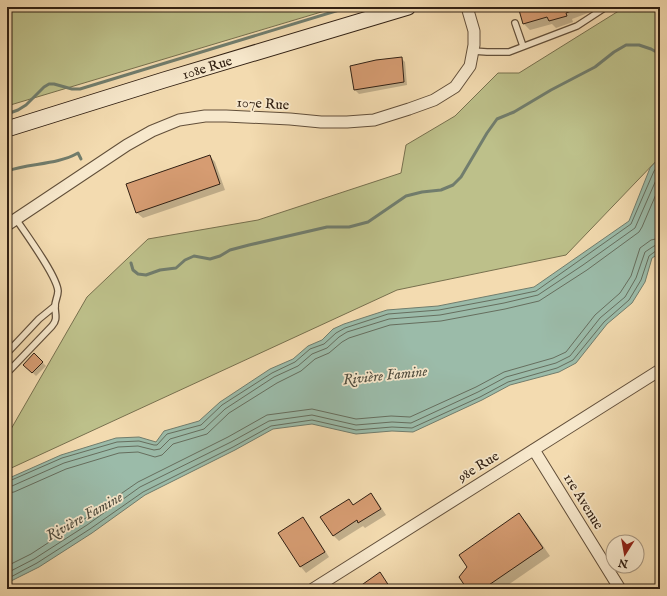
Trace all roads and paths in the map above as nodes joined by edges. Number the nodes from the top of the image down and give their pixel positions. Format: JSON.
{"nodes":[{"id":1,"x":408,"y":7,"type":"edge"},
{"id":2,"x":467,"y":7,"type":"edge"},
{"id":3,"x":606,"y":7,"type":"edge"},
{"id":4,"x":515,"y":23,"type":"dead end"},
{"id":5,"x":523,"y":46,"type":"junction"},
{"id":6,"x":473,"y":50,"type":"junction"},
{"id":7,"x":7,"y":129,"type":"edge"},
{"id":8,"x":12,"y":222,"type":"edge"},
{"id":9,"x":55,"y":306,"type":"junction"},
{"id":10,"x":7,"y":353,"type":"edge"},
{"id":11,"x":660,"y":370,"type":"edge"},
{"id":12,"x":7,"y":373,"type":"edge"},
{"id":13,"x":534,"y":450,"type":"junction"},
{"id":14,"x":313,"y":589,"type":"edge"},
{"id":15,"x":620,"y":589,"type":"edge"}],
"edges":[{"from":1,"to":7,"type":"main road","name":"108e Rue"},
{"from":2,"to":6,"type":"street","name":"107e Rue"},
{"from":3,"to":5,"type":"lane"},
{"from":4,"to":5,"type":"lane"},
{"from":5,"to":6,"type":"lane"},
{"from":6,"to":8,"type":"street","name":"107e Rue"},
{"from":8,"to":9,"type":"lane"},
{"from":9,"to":10,"type":"lane"},
{"from":9,"to":12,"type":"lane"},
{"from":11,"to":13,"type":"street","name":"98e Rue"},
{"from":13,"to":14,"type":"street","name":"98e Rue"},
{"from":13,"to":15,"type":"street","name":"11e Avenue"}]}
